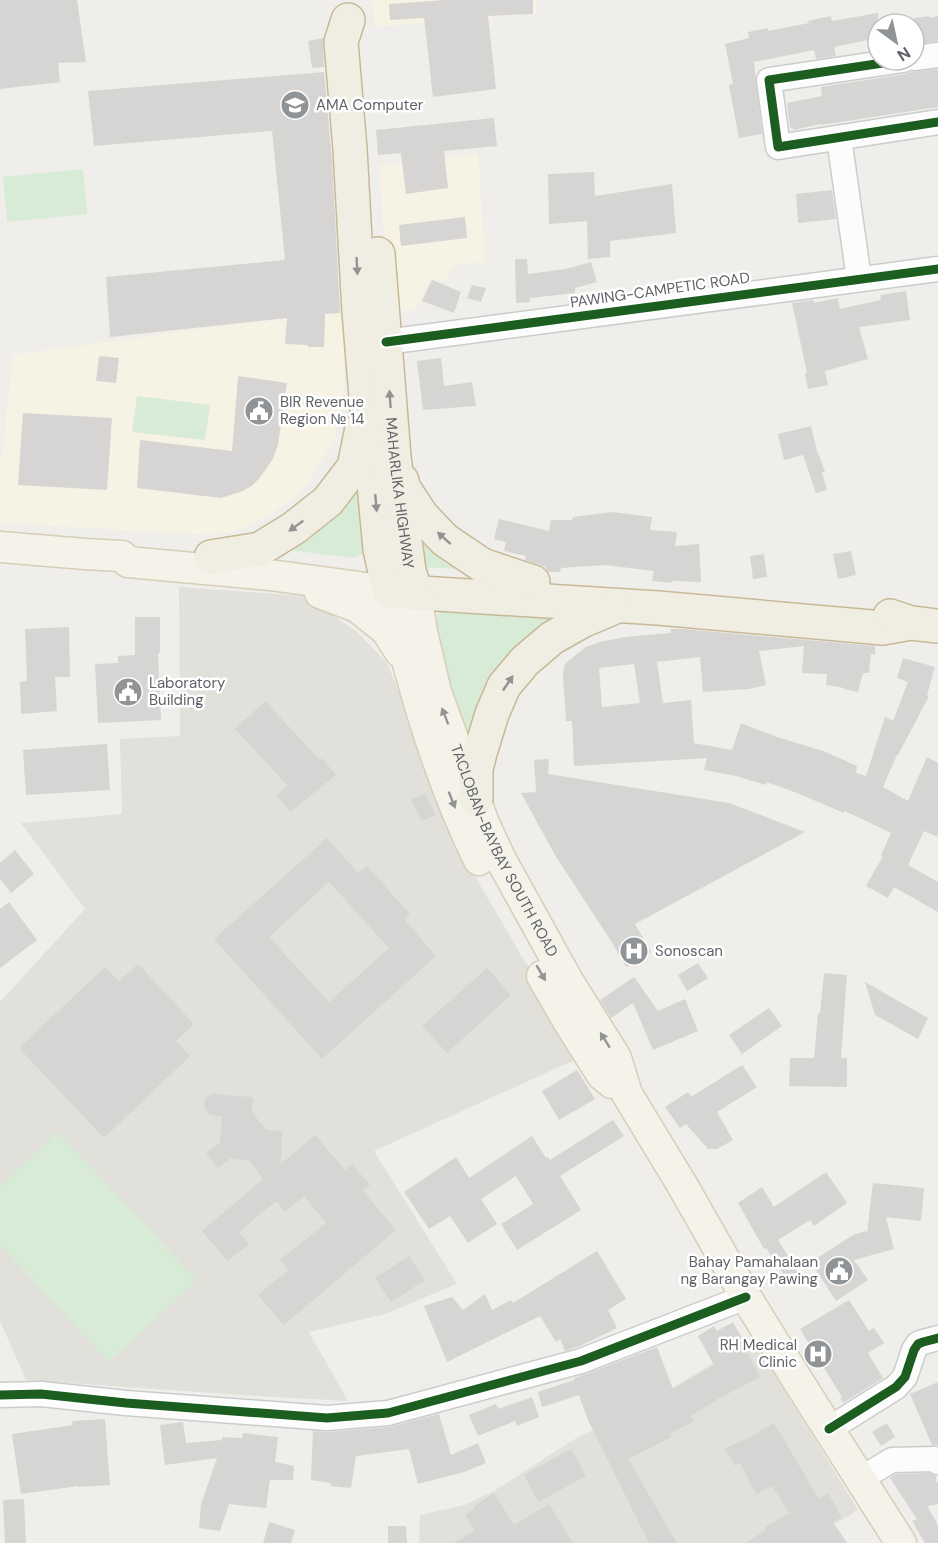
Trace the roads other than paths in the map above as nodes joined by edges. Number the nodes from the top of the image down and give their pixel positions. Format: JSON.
{"nodes":[{"id":1,"x":347,"y":10,"type":"edge"},
{"id":2,"x":866,"y":66,"type":"edge"},
{"id":3,"x":938,"y":122,"type":"edge"},
{"id":4,"x":839,"y":138,"type":"junction"},
{"id":5,"x":938,"y":269,"type":"edge"},
{"id":6,"x":859,"y":279,"type":"junction"},
{"id":7,"x":386,"y":342,"type":"junction"},
{"id":8,"x":367,"y":409,"type":"junction"},
{"id":9,"x":394,"y":457,"type":"junction"},
{"id":10,"x":0,"y":547,"type":"edge"},
{"id":11,"x":122,"y":556,"type":"junction"},
{"id":12,"x":211,"y":556,"type":"junction"},
{"id":13,"x":270,"y":575,"type":"junction"},
{"id":14,"x":399,"y":581,"type":"junction"},
{"id":15,"x":533,"y":582,"type":"junction"},
{"id":16,"x":620,"y":605,"type":"junction"},
{"id":17,"x":925,"y":625,"type":"edge"},
{"id":18,"x":408,"y":664,"type":"junction"},
{"id":19,"x":476,"y":799,"type":"junction"},
{"id":20,"x":627,"y":1094,"type":"junction"},
{"id":21,"x":746,"y":1297,"type":"junction"},
{"id":22,"x":938,"y":1338,"type":"edge"},
{"id":23,"x":0,"y":1395,"type":"edge"},
{"id":24,"x":829,"y":1429,"type":"junction"},
{"id":25,"x":938,"y":1462,"type":"edge"},
{"id":26,"x":860,"y":1479,"type":"junction"},
{"id":27,"x":901,"y":1543,"type":"edge"}],
"edges":[{"from":1,"to":7,"type":"highway","name":"MAHARLIKA HIGHWAY"},
{"from":1,"to":8,"type":"highway","name":"MAHARLIKA HIGHWAY","one_way":true},
{"from":2,"to":4,"type":"street"},
{"from":3,"to":4,"type":"street"},
{"from":4,"to":6,"type":"street"},
{"from":5,"to":6,"type":"street","name":"PAWING-CAMPETIC ROAD"},
{"from":6,"to":7,"type":"street","name":"PAWING-CAMPETIC ROAD"},
{"from":9,"to":7,"type":"highway","name":"MAHARLIKA HIGHWAY","one_way":true},
{"from":8,"to":12,"type":"highway","one_way":true},
{"from":8,"to":14,"type":"highway","name":"MAHARLIKA HIGHWAY","one_way":true},
{"from":9,"to":14,"type":"highway","name":"MAHARLIKA HIGHWAY"},
{"from":15,"to":9,"type":"highway","one_way":true},
{"from":10,"to":11,"type":"main road"},
{"from":11,"to":12,"type":"main road"},
{"from":11,"to":13,"type":"main road"},
{"from":12,"to":14,"type":"main road"},
{"from":13,"to":14,"type":"main road"},
{"from":13,"to":18,"type":"main road"},
{"from":14,"to":15,"type":"highway","name":"MAHARLIKA HIGHWAY"},
{"from":14,"to":16,"type":"highway","name":"MAHARLIKA HIGHWAY"},
{"from":14,"to":18,"type":"main road","name":"TACLOBAN-BAYBAY SOUTH ROAD"},
{"from":19,"to":14,"type":"main road","name":"TACLOBAN-BAYBAY SOUTH ROAD","one_way":true},
{"from":15,"to":17,"type":"highway","name":"MAHARLIKA HIGHWAY"},
{"from":16,"to":17,"type":"highway","name":"MAHARLIKA HIGHWAY"},
{"from":19,"to":16,"type":"highway","one_way":true},
{"from":18,"to":20,"type":"main road","name":"TACLOBAN-BAYBAY SOUTH ROAD","one_way":true},
{"from":20,"to":19,"type":"main road","name":"TACLOBAN-BAYBAY SOUTH ROAD","one_way":true},
{"from":20,"to":21,"type":"main road","name":"TACLOBAN-BAYBAY SOUTH ROAD"},
{"from":21,"to":23,"type":"street"},
{"from":21,"to":24,"type":"main road","name":"TACLOBAN-BAYBAY SOUTH ROAD"},
{"from":22,"to":24,"type":"street"},
{"from":24,"to":26,"type":"main road","name":"TACLOBAN-BAYBAY SOUTH ROAD"},
{"from":25,"to":26,"type":"street"},
{"from":26,"to":27,"type":"main road","name":"TACLOBAN-BAYBAY SOUTH ROAD"}]}
